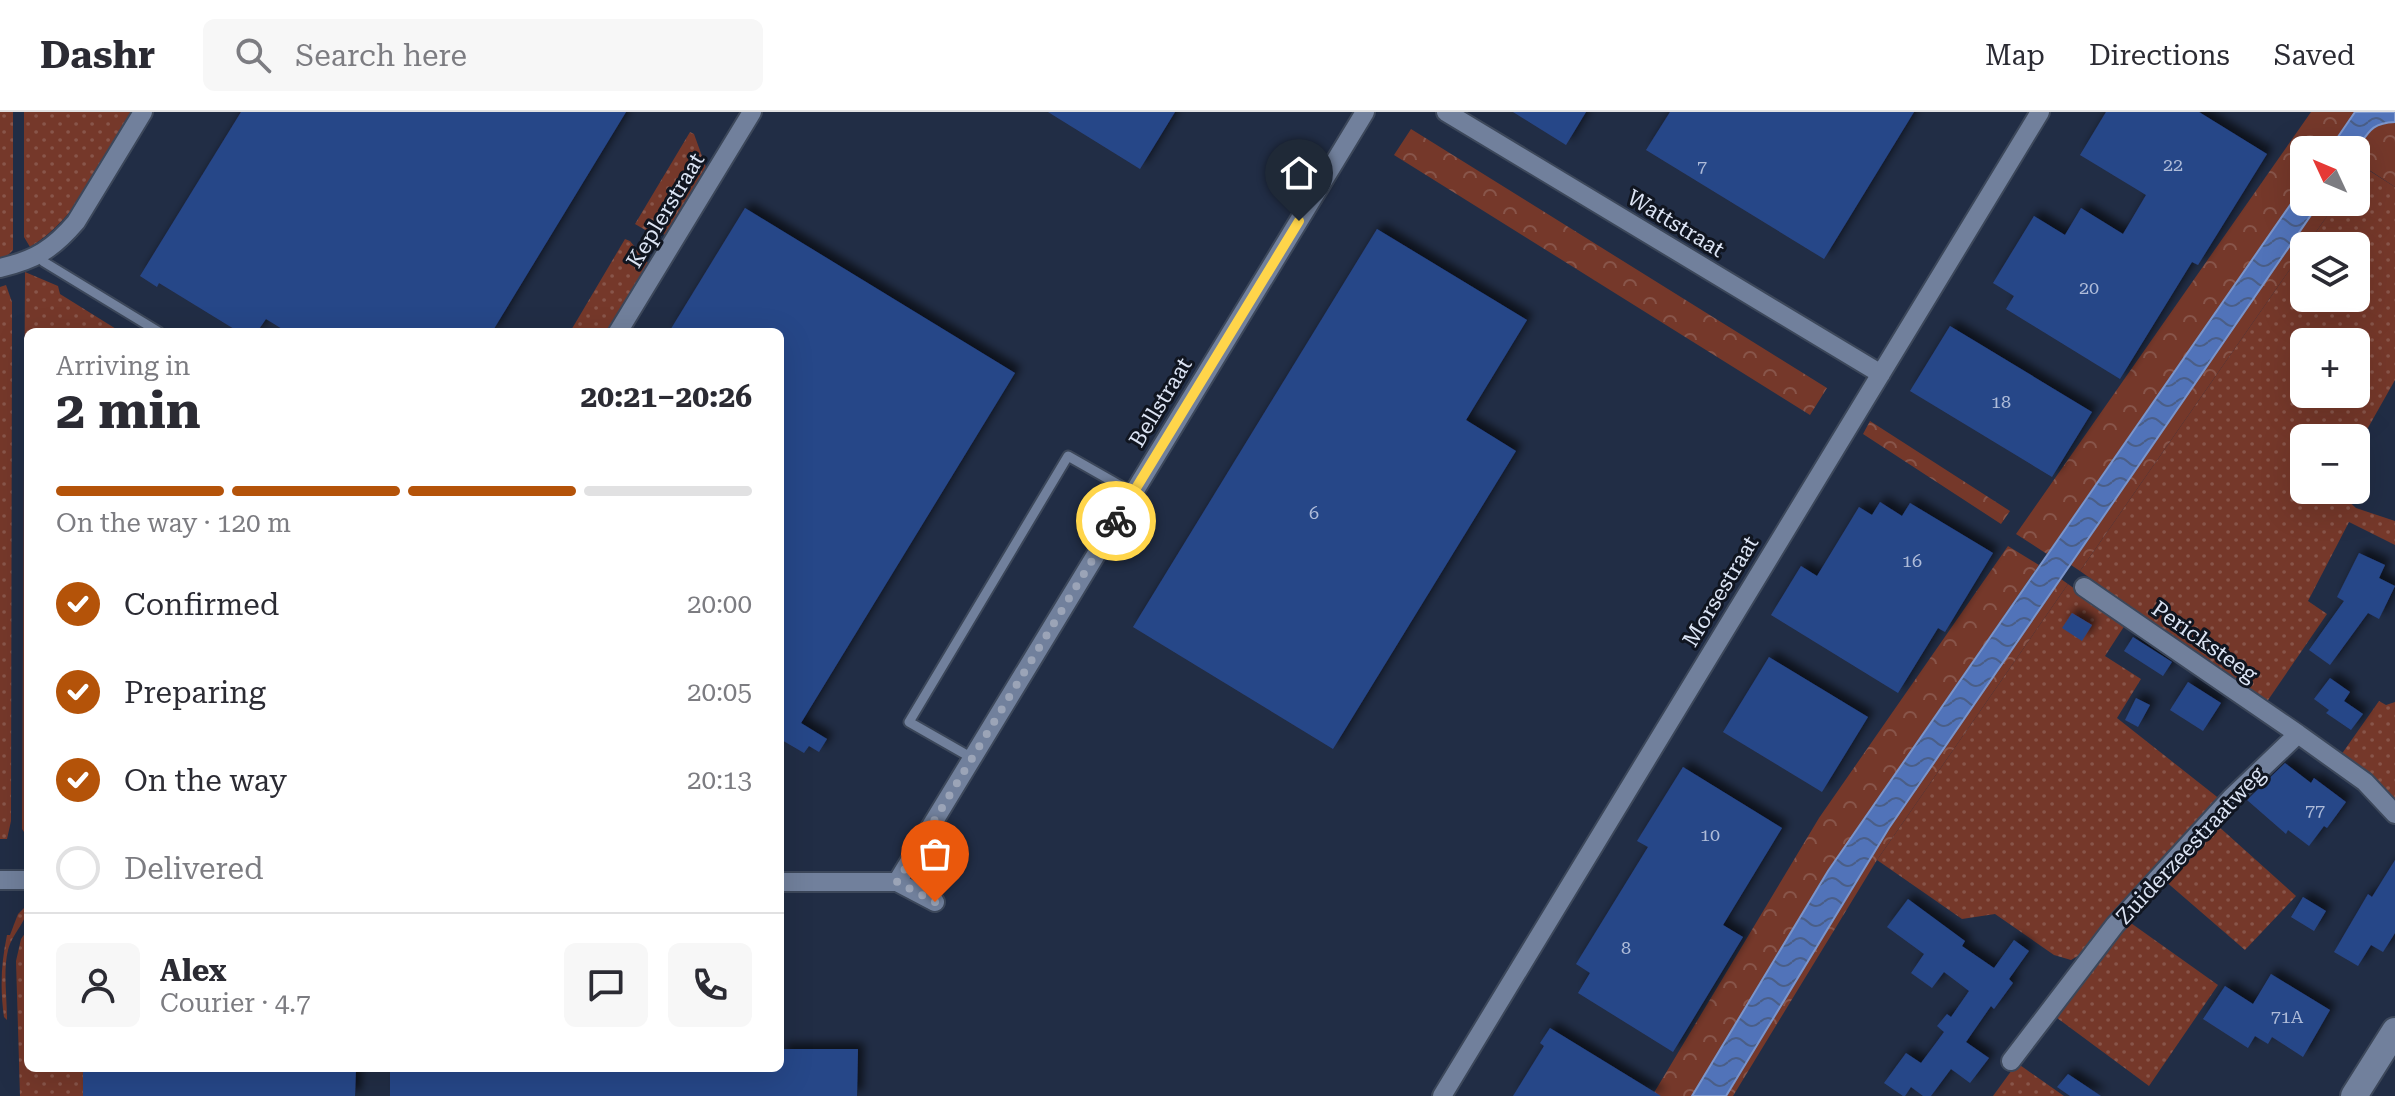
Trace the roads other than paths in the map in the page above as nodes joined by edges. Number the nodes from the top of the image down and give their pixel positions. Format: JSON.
{"nodes":[{"id":1,"x":143,"y":112,"type":"edge"},
{"id":2,"x":752,"y":112,"type":"edge"},
{"id":3,"x":1365,"y":112,"type":"edge"},
{"id":4,"x":1446,"y":112,"type":"edge"},
{"id":5,"x":2040,"y":112,"type":"edge"},
{"id":6,"x":38,"y":256,"type":"junction"},
{"id":7,"x":0,"y":268,"type":"edge"},
{"id":8,"x":151,"y":328,"type":"edge"},
{"id":9,"x":620,"y":328,"type":"edge"},
{"id":10,"x":1881,"y":374,"type":"junction"},
{"id":11,"x":1133,"y":493,"type":"junction"},
{"id":12,"x":2084,"y":587,"type":"dead end"},
{"id":13,"x":2298,"y":734,"type":"junction"},
{"id":14,"x":972,"y":758,"type":"junction"},
{"id":15,"x":2395,"y":814,"type":"edge"},
{"id":16,"x":0,"y":880,"type":"edge"},
{"id":17,"x":24,"y":880,"type":"edge"},
{"id":18,"x":784,"y":882,"type":"edge"},
{"id":19,"x":897,"y":882,"type":"junction"},
{"id":20,"x":935,"y":902,"type":"dead end"},
{"id":21,"x":2391,"y":1045,"type":"edge"},
{"id":22,"x":2011,"y":1061,"type":"dead end"},
{"id":23,"x":1442,"y":1096,"type":"edge"},
{"id":24,"x":2354,"y":1096,"type":"edge"}],
"edges":[{"from":1,"to":6,"type":"street"},
{"from":2,"to":9,"type":"street","name":"Keplerstraat"},
{"from":3,"to":11,"type":"street","name":"Bellstraat"},
{"from":4,"to":10,"type":"street","name":"Wattstraat"},
{"from":5,"to":10,"type":"street","name":"Morsestraat"},
{"from":6,"to":7,"type":"street"},
{"from":6,"to":8,"type":"lane"},
{"from":10,"to":23,"type":"street","name":"Morsestraat"},
{"from":11,"to":14,"type":"street","name":"Bellstraat"},
{"from":11,"to":14,"type":"lane"},
{"from":12,"to":13,"type":"street","name":"Pericksteeg"},
{"from":13,"to":15,"type":"street"},
{"from":13,"to":22,"type":"street","name":"Zuiderzeestraatweg"},
{"from":14,"to":19,"type":"street","name":"Bellstraat"},
{"from":16,"to":17,"type":"street"},
{"from":18,"to":19,"type":"street"},
{"from":19,"to":20,"type":"street"},
{"from":21,"to":24,"type":"main road"}]}
